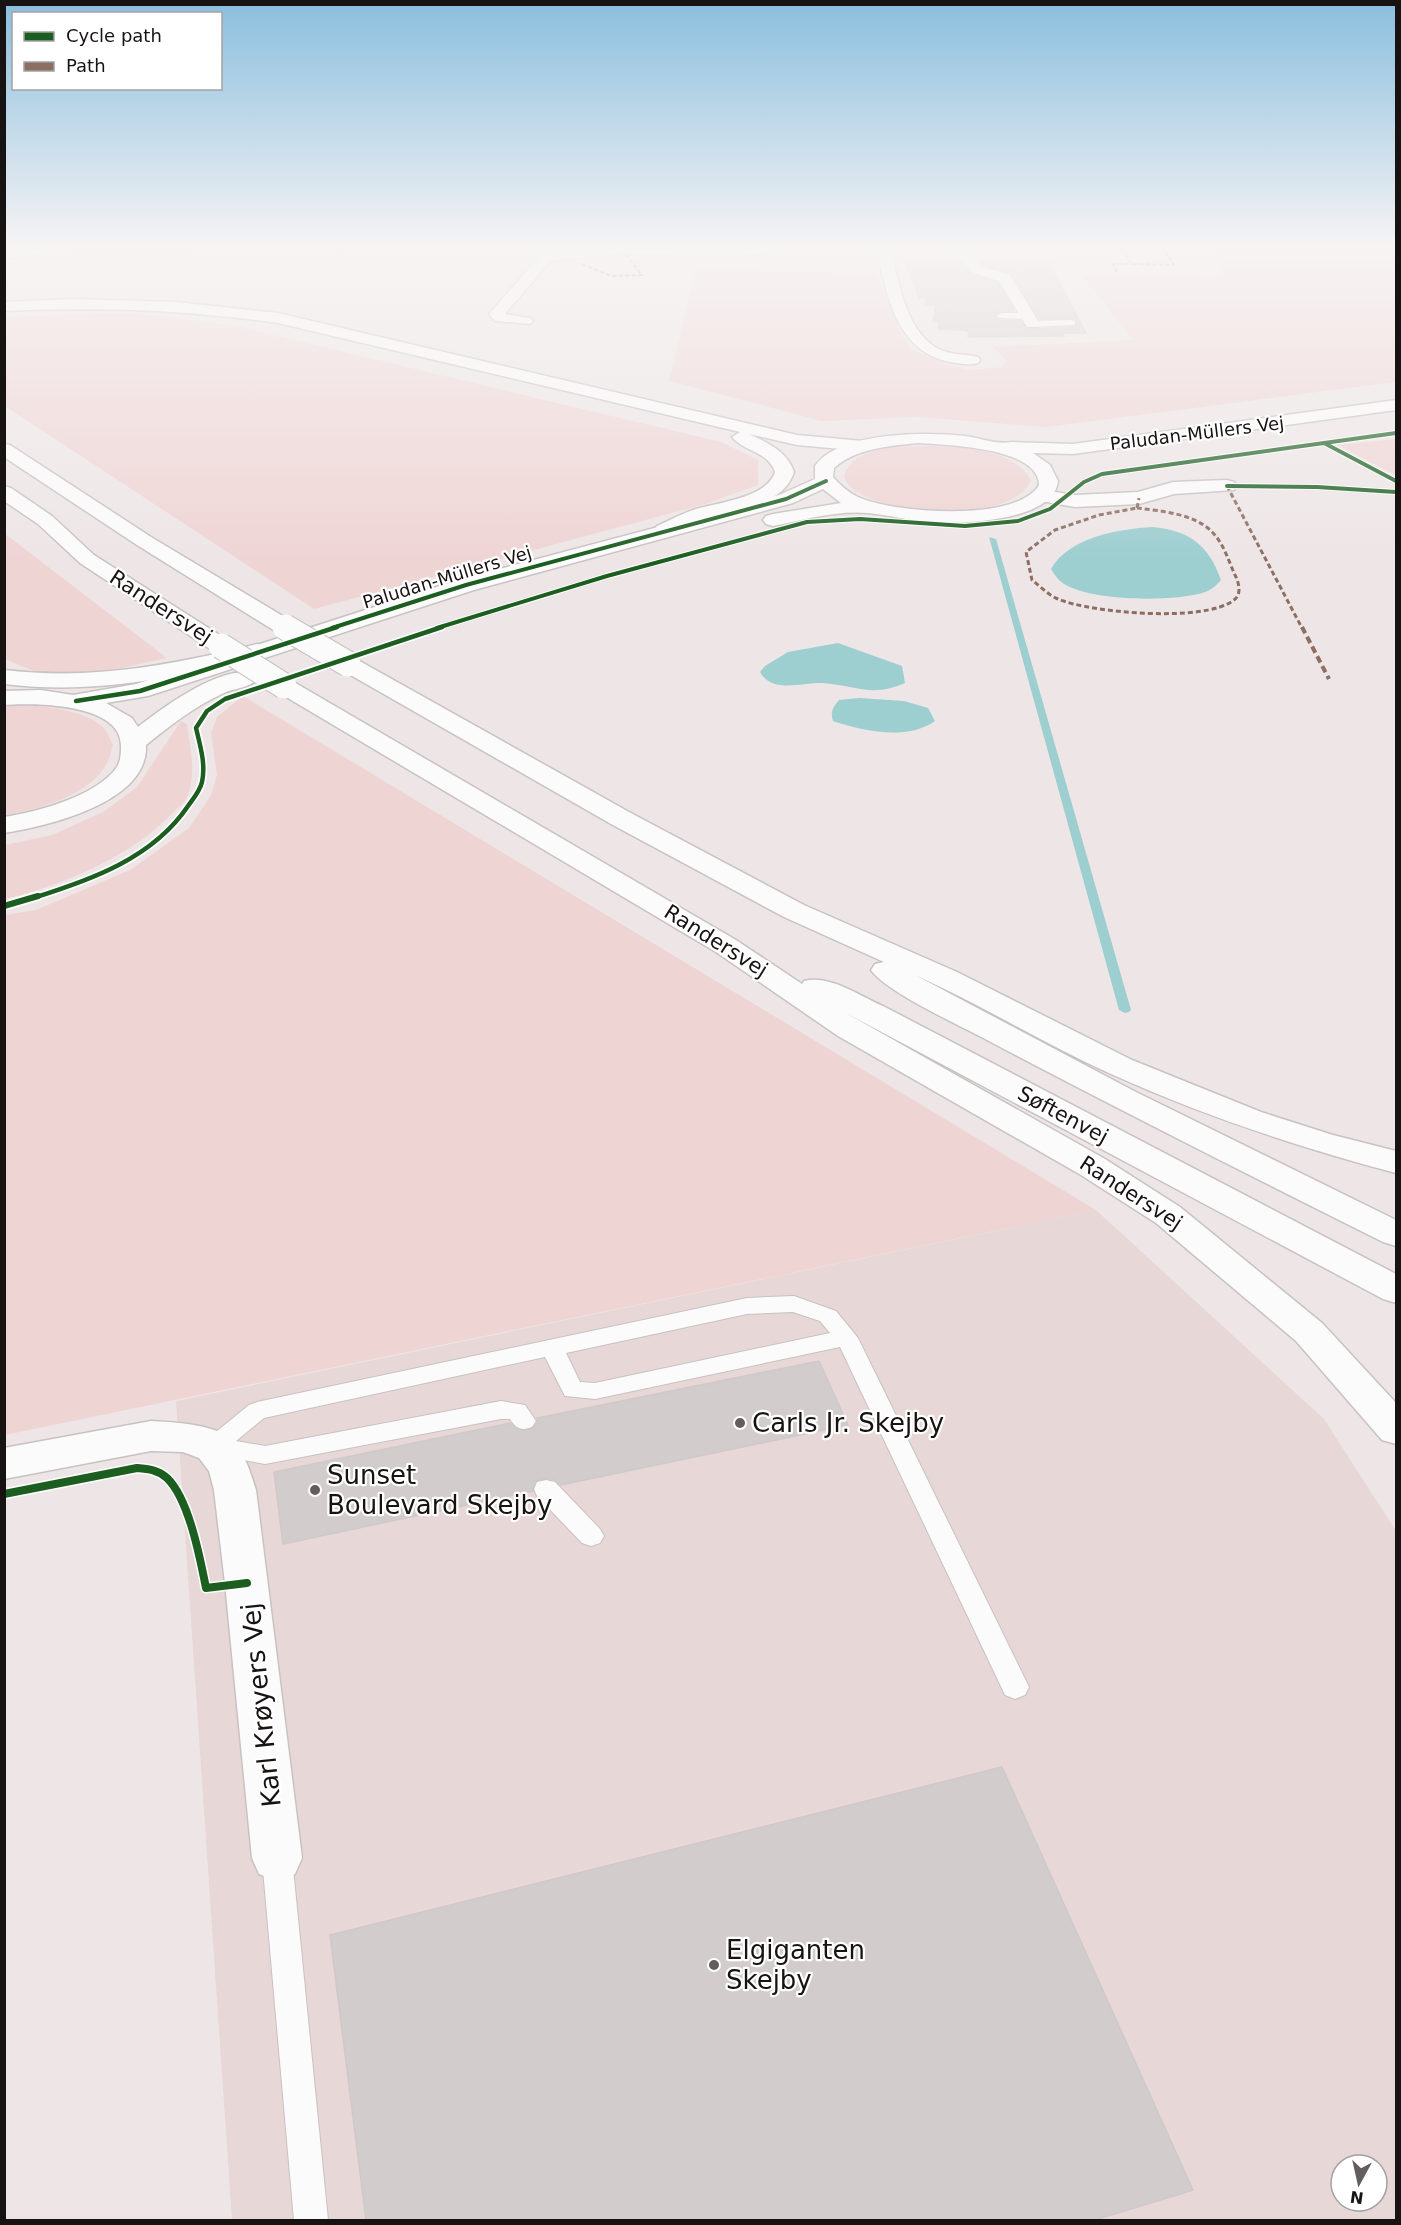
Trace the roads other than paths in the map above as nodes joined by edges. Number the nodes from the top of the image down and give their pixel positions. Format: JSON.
{"nodes":[{"id":1,"x":391,"y":353,"type":"edge"},
{"id":2,"x":426,"y":353,"type":"edge"},
{"id":3,"x":934,"y":353,"type":"edge"},
{"id":4,"x":972,"y":360,"type":"dead end"},
{"id":5,"x":1396,"y":405,"type":"edge"},
{"id":6,"x":1396,"y":422,"type":"edge"},
{"id":7,"x":726,"y":431,"type":"junction"},
{"id":8,"x":863,"y":446,"type":"junction"},
{"id":9,"x":997,"y":447,"type":"junction"},
{"id":10,"x":4,"y":449,"type":"edge"},
{"id":11,"x":826,"y":474,"type":"junction"},
{"id":12,"x":1056,"y":481,"type":"junction"},
{"id":13,"x":1227,"y":486,"type":"dead end"},
{"id":14,"x":4,"y":492,"type":"edge"},
{"id":15,"x":869,"y":507,"type":"junction"},
{"id":16,"x":4,"y":513,"type":"edge"},
{"id":17,"x":664,"y":530,"type":"junction"},
{"id":18,"x":87,"y":560,"type":"junction"},
{"id":19,"x":258,"y":651,"type":"junction"},
{"id":20,"x":6,"y":692,"type":"edge"},
{"id":21,"x":76,"y":701,"type":"junction"},
{"id":22,"x":134,"y":742,"type":"junction"},
{"id":23,"x":4,"y":825,"type":"edge"},
{"id":24,"x":794,"y":911,"type":"junction"},
{"id":25,"x":726,"y":946,"type":"junction"},
{"id":26,"x":1396,"y":1162,"type":"edge"},
{"id":27,"x":1396,"y":1234,"type":"edge"},
{"id":28,"x":1396,"y":1290,"type":"edge"},
{"id":29,"x":847,"y":1338,"type":"junction"},
{"id":30,"x":553,"y":1348,"type":"junction"},
{"id":31,"x":524,"y":1421,"type":"dead end"},
{"id":32,"x":1396,"y":1429,"type":"edge"},
{"id":33,"x":213,"y":1447,"type":"junction"},
{"id":34,"x":4,"y":1464,"type":"edge"},
{"id":35,"x":546,"y":1489,"type":"dead end"},
{"id":36,"x":591,"y":1536,"type":"dead end"},
{"id":37,"x":1015,"y":1687,"type":"dead end"},
{"id":38,"x":277,"y":1858,"type":"joint"},
{"id":39,"x":312,"y":2220,"type":"edge"}],
"edges":[{"from":1,"to":7,"type":"main road"},
{"from":2,"to":8,"type":"main road"},
{"from":3,"to":4,"type":"main road"},
{"from":5,"to":9,"type":"main road","name":"Paludan-Müllers Vej"},
{"from":6,"to":12,"type":"main road","name":"Paludan-Müllers Vej"},
{"from":7,"to":11,"type":"main road"},
{"from":7,"to":17,"type":"main road"},
{"from":8,"to":9,"type":"main road"},
{"from":8,"to":11,"type":"main road","name":"Paludan-Müllers Vej"},
{"from":9,"to":12,"type":"main road"},
{"from":10,"to":24,"type":"main road","bridge":true},
{"from":11,"to":15,"type":"main road"},
{"from":11,"to":17,"type":"main road","name":"Paludan-Müllers Vej"},
{"from":12,"to":13,"type":"main road"},
{"from":12,"to":15,"type":"main road","name":"Paludan-Müllers Vej"},
{"from":14,"to":18,"type":"main road","name":"Randersvej"},
{"from":15,"to":22,"type":"main road","name":"Paludan-Müllers Vej"},
{"from":16,"to":18,"type":"main road"},
{"from":17,"to":19,"type":"main road","name":"Paludan-Müllers Vej"},
{"from":18,"to":25,"type":"main road","name":"Randersvej","bridge":true},
{"from":19,"to":20,"type":"main road"},
{"from":19,"to":21,"type":"main road","name":"Paludan-Müllers Vej"},
{"from":20,"to":21,"type":"main road"},
{"from":21,"to":22,"type":"main road"},
{"from":22,"to":23,"type":"main road"},
{"from":24,"to":26,"type":"main road"},
{"from":24,"to":27,"type":"main road","name":"Søftenvej"},
{"from":25,"to":28,"type":"main road","name":"Søftenvej"},
{"from":25,"to":32,"type":"main road","name":"Randersvej"},
{"from":29,"to":30,"type":"lane"},
{"from":29,"to":30,"type":"lane"},
{"from":29,"to":37,"type":"lane"},
{"from":30,"to":33,"type":"lane"},
{"from":31,"to":33,"type":"lane"},
{"from":33,"to":34,"type":"main road"},
{"from":33,"to":38,"type":"main road","name":"Karl Krøyers Vej"},
{"from":35,"to":36,"type":"lane"},
{"from":38,"to":39,"type":"lane"}]}
